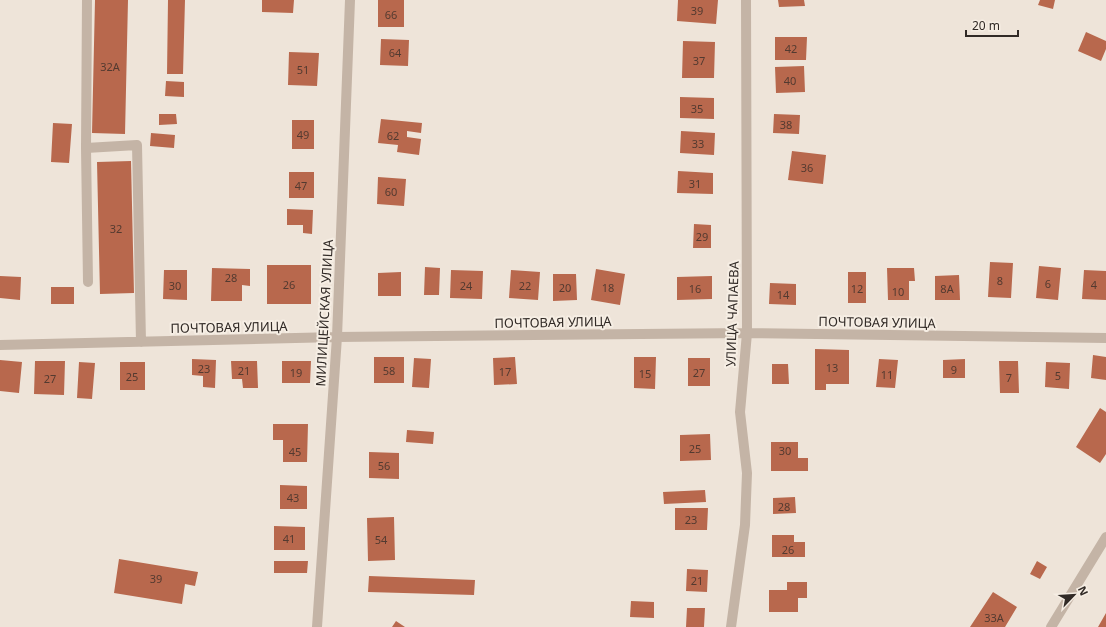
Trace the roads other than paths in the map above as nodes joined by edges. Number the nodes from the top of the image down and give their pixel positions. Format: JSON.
{"nodes":[{"id":1,"x":87,"y":0,"type":"edge"},
{"id":2,"x":350,"y":0,"type":"edge"},
{"id":3,"x":746,"y":0,"type":"edge"},
{"id":4,"x":86,"y":148,"type":"junction"},
{"id":5,"x":88,"y":282,"type":"dead end"},
{"id":6,"x":747,"y":333,"type":"junction"},
{"id":7,"x":337,"y":337,"type":"junction"},
{"id":8,"x":1106,"y":338,"type":"edge"},
{"id":9,"x":141,"y":342,"type":"junction"},
{"id":10,"x":0,"y":345,"type":"edge"},
{"id":11,"x":1106,"y":537,"type":"edge"},
{"id":12,"x":317,"y":627,"type":"edge"},
{"id":13,"x":731,"y":627,"type":"edge"},
{"id":14,"x":1051,"y":627,"type":"edge"}],
"edges":[{"from":1,"to":4,"type":"street"},
{"from":2,"to":7,"type":"street","name":"МИЛИЦЕЙСКАЯ УЛИЦА"},
{"from":3,"to":6,"type":"street","name":"УЛИЦА ЧАПАЕВА"},
{"from":4,"to":5,"type":"street"},
{"from":4,"to":9,"type":"street"},
{"from":6,"to":7,"type":"street","name":"ПОЧТОВАЯ УЛИЦА"},
{"from":6,"to":8,"type":"street","name":"ПОЧТОВАЯ УЛИЦА"},
{"from":6,"to":13,"type":"street","name":"УЛИЦА ЧАПАЕВА"},
{"from":7,"to":9,"type":"street","name":"ПОЧТОВАЯ УЛИЦА"},
{"from":7,"to":12,"type":"street","name":"МИЛИЦЕЙСКАЯ УЛИЦА"},
{"from":9,"to":10,"type":"street","name":"ПОЧТОВАЯ УЛИЦА"},
{"from":11,"to":14,"type":"street"}]}
